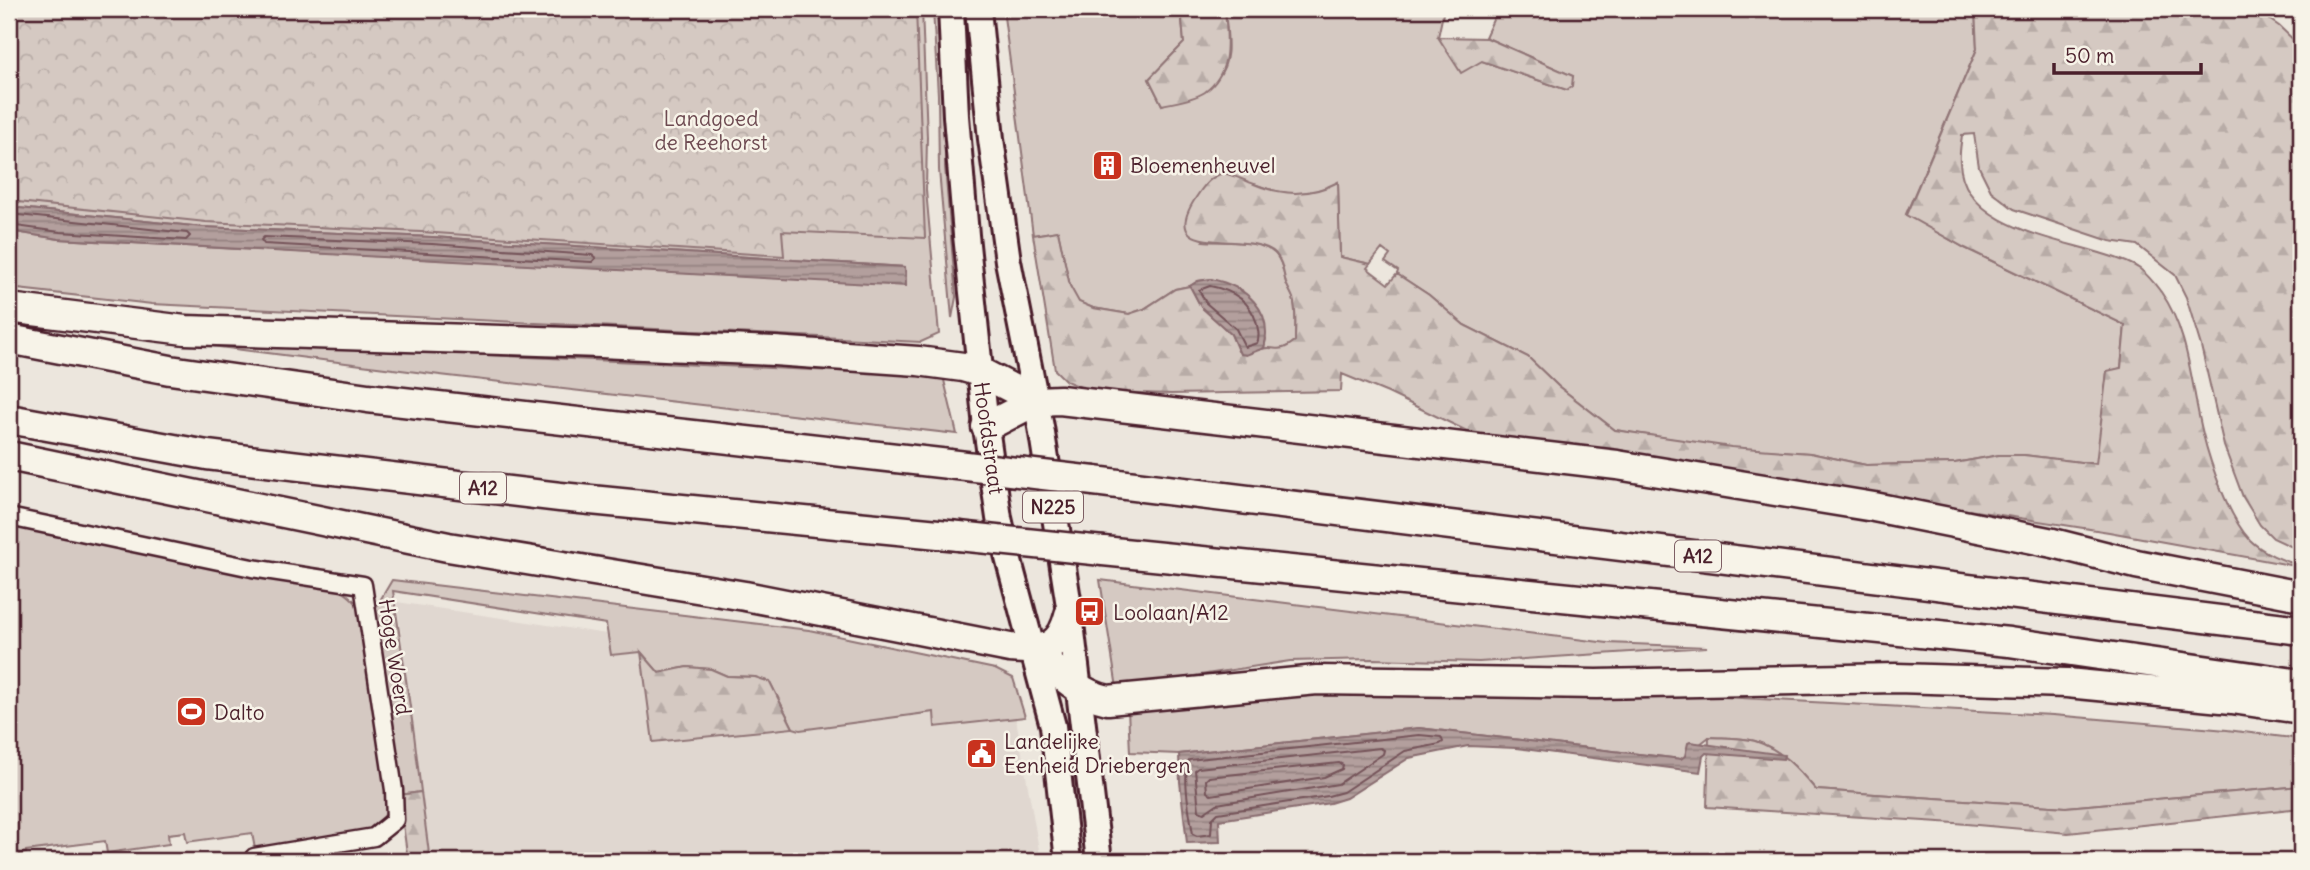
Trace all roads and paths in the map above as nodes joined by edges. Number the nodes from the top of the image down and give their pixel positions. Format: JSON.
{"nodes":[{"id":1,"x":951,"y":9,"type":"edge"},
{"id":2,"x":978,"y":9,"type":"edge"},
{"id":3,"x":9,"y":308,"type":"edge"},
{"id":4,"x":9,"y":339,"type":"edge"},
{"id":5,"x":980,"y":372,"type":"junction"},
{"id":6,"x":1036,"y":401,"type":"junction"},
{"id":7,"x":9,"y":419,"type":"edge"},
{"id":8,"x":986,"y":427,"type":"junction"},
{"id":9,"x":9,"y":456,"type":"edge"},
{"id":10,"x":9,"y":517,"type":"edge"},
{"id":11,"x":2301,"y":596,"type":"edge"},
{"id":12,"x":1069,"y":615,"type":"junction"},
{"id":13,"x":2301,"y":630,"type":"edge"},
{"id":14,"x":1033,"y":650,"type":"junction"},
{"id":15,"x":2301,"y":684,"type":"edge"},
{"id":16,"x":1081,"y":700,"type":"junction"},
{"id":17,"x":2301,"y":709,"type":"edge"},
{"id":18,"x":254,"y":857,"type":"dead end"},
{"id":19,"x":1068,"y":861,"type":"edge"},
{"id":20,"x":1099,"y":861,"type":"edge"}],
"edges":[{"from":1,"to":5,"type":"main road","name":"Hoofdstraat"},
{"from":2,"to":6,"type":"main road"},
{"from":3,"to":5,"type":"highway"},
{"from":4,"to":13,"type":"highway","number":"A12","bridge":true},
{"from":5,"to":6,"type":"highway"},
{"from":5,"to":8,"type":"main road","name":"Hoofdstraat","number":"N225"},
{"from":6,"to":8,"type":"highway"},
{"from":6,"to":11,"type":"highway"},
{"from":6,"to":12,"type":"main road","number":"N225"},
{"from":7,"to":15,"type":"highway","number":"A12","bridge":true},
{"from":8,"to":14,"type":"main road","name":"Hoofdstraat","number":"N225"},
{"from":9,"to":14,"type":"highway"},
{"from":10,"to":18,"type":"street","name":"Hoge Woerd"},
{"from":12,"to":14,"type":"highway"},
{"from":12,"to":16,"type":"main road","number":"N225"},
{"from":14,"to":16,"type":"highway"},
{"from":14,"to":19,"type":"main road","name":"Hoofdstraat","number":"N225"},
{"from":16,"to":17,"type":"highway"},
{"from":16,"to":20,"type":"main road","number":"N225"}]}
